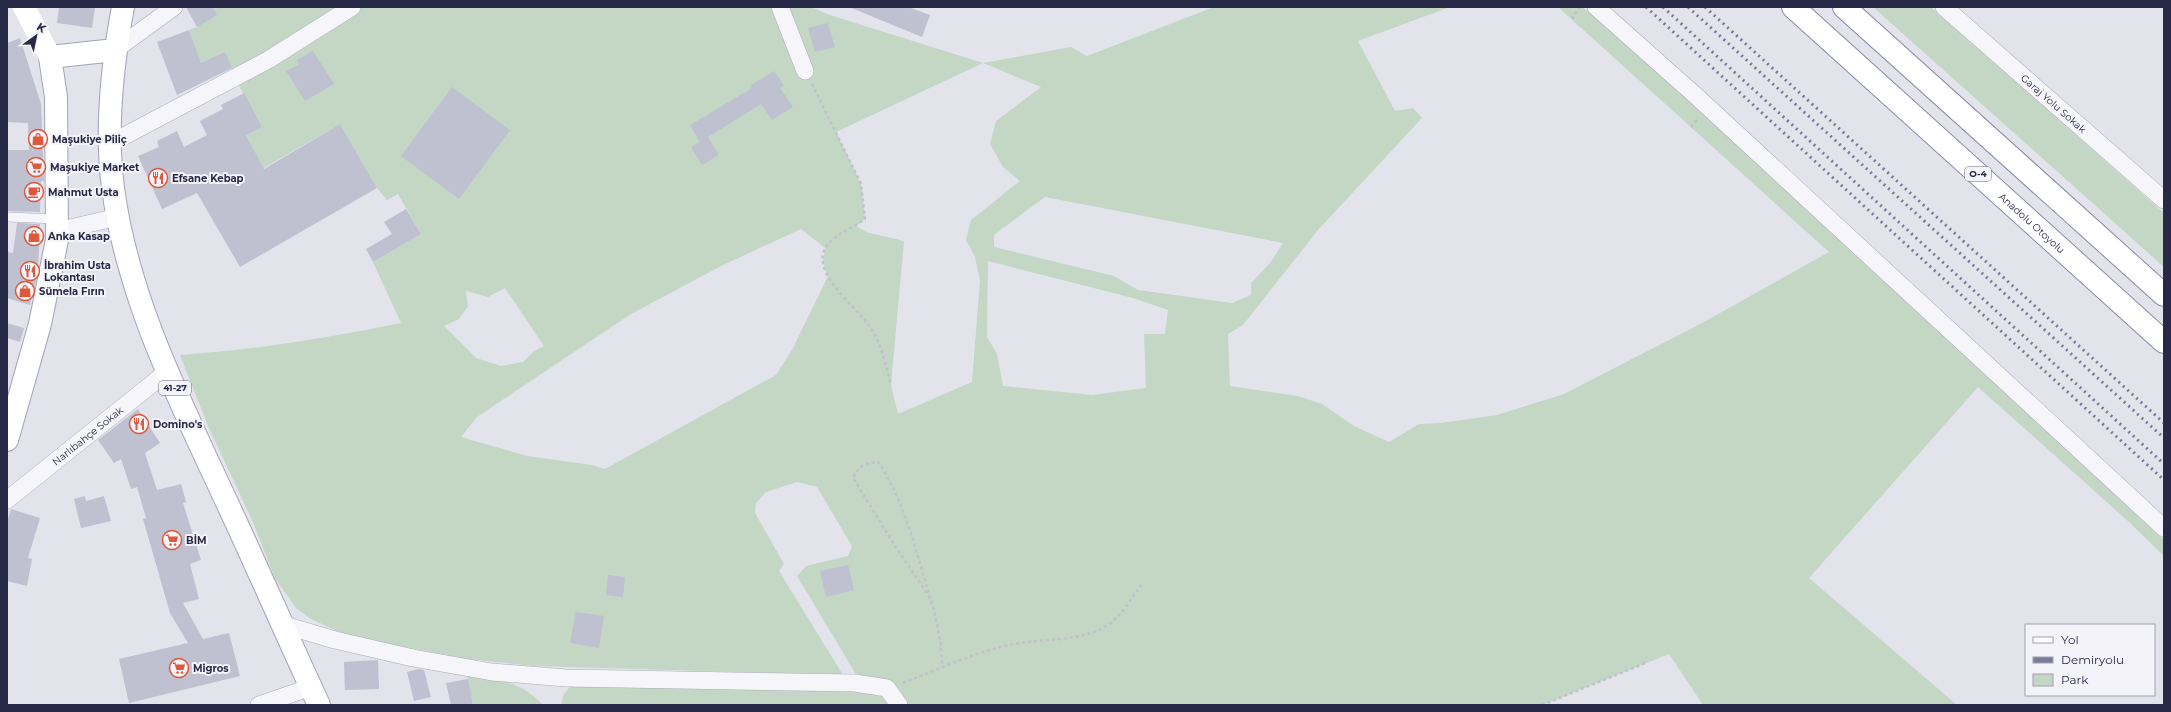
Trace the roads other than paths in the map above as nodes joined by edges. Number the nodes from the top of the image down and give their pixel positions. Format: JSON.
{"nodes":[{"id":1,"x":24,"y":7,"type":"edge"},
{"id":2,"x":123,"y":7,"type":"edge"},
{"id":3,"x":174,"y":7,"type":"edge"},
{"id":4,"x":352,"y":7,"type":"edge"},
{"id":5,"x":780,"y":7,"type":"edge"},
{"id":6,"x":1596,"y":7,"type":"edge"},
{"id":7,"x":1792,"y":7,"type":"edge"},
{"id":8,"x":1844,"y":7,"type":"edge"},
{"id":9,"x":1944,"y":7,"type":"edge"},
{"id":10,"x":115,"y":50,"type":"junction"},
{"id":11,"x":50,"y":57,"type":"junction"},
{"id":12,"x":805,"y":71,"type":"road end"},
{"id":13,"x":109,"y":144,"type":"junction"},
{"id":14,"x":2164,"y":200,"type":"edge"},
{"id":15,"x":7,"y":217,"type":"edge"},
{"id":16,"x":118,"y":217,"type":"junction"},
{"id":17,"x":58,"y":225,"type":"junction"},
{"id":18,"x":2164,"y":295,"type":"edge"},
{"id":19,"x":2164,"y":342,"type":"edge"},
{"id":20,"x":168,"y":371,"type":"junction"},
{"id":21,"x":7,"y":440,"type":"edge"},
{"id":22,"x":7,"y":500,"type":"edge"},
{"id":23,"x":2164,"y":528,"type":"edge"},
{"id":24,"x":284,"y":625,"type":"junction"},
{"id":25,"x":315,"y":696,"type":"edge"},
{"id":26,"x":259,"y":705,"type":"edge"},
{"id":27,"x":899,"y":705,"type":"edge"}],
"edges":[{"from":1,"to":11,"type":"main road"},
{"from":2,"to":10,"type":"main road","number":"41-27"},
{"from":3,"to":10,"type":"street"},
{"from":4,"to":13,"type":"street"},
{"from":5,"to":12,"type":"street"},
{"from":6,"to":23,"type":"street"},
{"from":7,"to":19,"type":"main road","name":"Anadolu Otoyolu","number":"O-4"},
{"from":8,"to":18,"type":"main road"},
{"from":9,"to":14,"type":"street","name":"Garaj Yolu Sokak"},
{"from":10,"to":11,"type":"main road"},
{"from":10,"to":13,"type":"main road","number":"41-27"},
{"from":11,"to":17,"type":"main road"},
{"from":13,"to":16,"type":"main road","number":"41-27"},
{"from":15,"to":17,"type":"lane"},
{"from":16,"to":17,"type":"street"},
{"from":16,"to":20,"type":"main road","number":"41-27"},
{"from":17,"to":21,"type":"main road"},
{"from":20,"to":22,"type":"street","name":"Narlıbahçe Sokak"},
{"from":20,"to":24,"type":"main road","number":"41-27"},
{"from":24,"to":25,"type":"main road","number":"41-27"},
{"from":24,"to":27,"type":"street"},
{"from":25,"to":26,"type":"street"}]}
